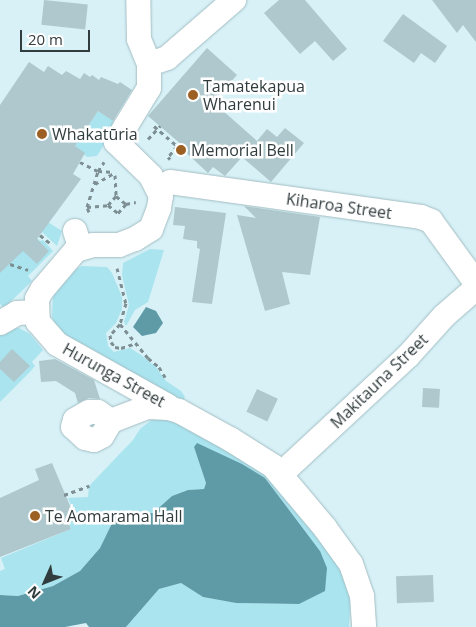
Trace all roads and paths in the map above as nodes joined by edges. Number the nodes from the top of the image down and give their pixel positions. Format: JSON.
{"nodes":[{"id":1,"x":138,"y":0,"type":"edge"},
{"id":2,"x":234,"y":0,"type":"edge"},
{"id":3,"x":149,"y":64,"type":"junction"},
{"id":4,"x":152,"y":124,"type":"dead end"},
{"id":5,"x":158,"y":127,"type":"junction"},
{"id":6,"x":143,"y":144,"type":"dead end"},
{"id":7,"x":80,"y":162,"type":"dead end"},
{"id":8,"x":98,"y":171,"type":"junction"},
{"id":9,"x":115,"y":172,"type":"junction"},
{"id":10,"x":166,"y":175,"type":"junction"},
{"id":11,"x":95,"y":184,"type":"junction"},
{"id":12,"x":108,"y":205,"type":"dead end"},
{"id":13,"x":87,"y":207,"type":"junction"},
{"id":14,"x":90,"y":214,"type":"dead end"},
{"id":15,"x":110,"y":245,"type":"junction"},
{"id":16,"x":10,"y":264,"type":"dead end"},
{"id":17,"x":33,"y":272,"type":"dead end"},
{"id":18,"x":476,"y":283,"type":"edge"},
{"id":19,"x":476,"y":288,"type":"edge"},
{"id":20,"x":36,"y":312,"type":"junction"},
{"id":21,"x":0,"y":323,"type":"edge"},
{"id":22,"x":120,"y":324,"type":"junction"},
{"id":23,"x":136,"y":343,"type":"junction"},
{"id":24,"x":170,"y":381,"type":"dead end"},
{"id":25,"x":179,"y":411,"type":"junction"},
{"id":26,"x":111,"y":421,"type":"dead end"},
{"id":27,"x":281,"y":474,"type":"junction"},
{"id":28,"x":89,"y":486,"type":"dead end"},
{"id":29,"x":64,"y":495,"type":"dead end"},
{"id":30,"x":364,"y":627,"type":"edge"}],
"edges":[{"from":1,"to":3,"type":"street"},
{"from":2,"to":3,"type":"street"},
{"from":3,"to":10,"type":"street"},
{"from":4,"to":5,"type":"path"},
{"from":5,"to":6,"type":"path"},
{"from":5,"to":10,"type":"path"},
{"from":7,"to":8,"type":"path"},
{"from":8,"to":9,"type":"path"},
{"from":8,"to":11,"type":"path"},
{"from":9,"to":10,"type":"path"},
{"from":9,"to":11,"type":"path"},
{"from":10,"to":15,"type":"street"},
{"from":10,"to":18,"type":"street","name":"Kiharoa Street"},
{"from":11,"to":13,"type":"path"},
{"from":12,"to":13,"type":"path"},
{"from":13,"to":14,"type":"path"},
{"from":15,"to":20,"type":"street"},
{"from":15,"to":22,"type":"path"},
{"from":16,"to":17,"type":"path"},
{"from":19,"to":27,"type":"street","name":"Makitauna Street"},
{"from":20,"to":21,"type":"street"},
{"from":20,"to":25,"type":"street","name":"Hurunga Street"},
{"from":22,"to":23,"type":"path"},
{"from":22,"to":23,"type":"path"},
{"from":23,"to":24,"type":"path"},
{"from":25,"to":26,"type":"street"},
{"from":25,"to":27,"type":"street","name":"Hurunga Street"},
{"from":27,"to":30,"type":"street","name":"Hurunga Street"},
{"from":28,"to":29,"type":"path"}]}
